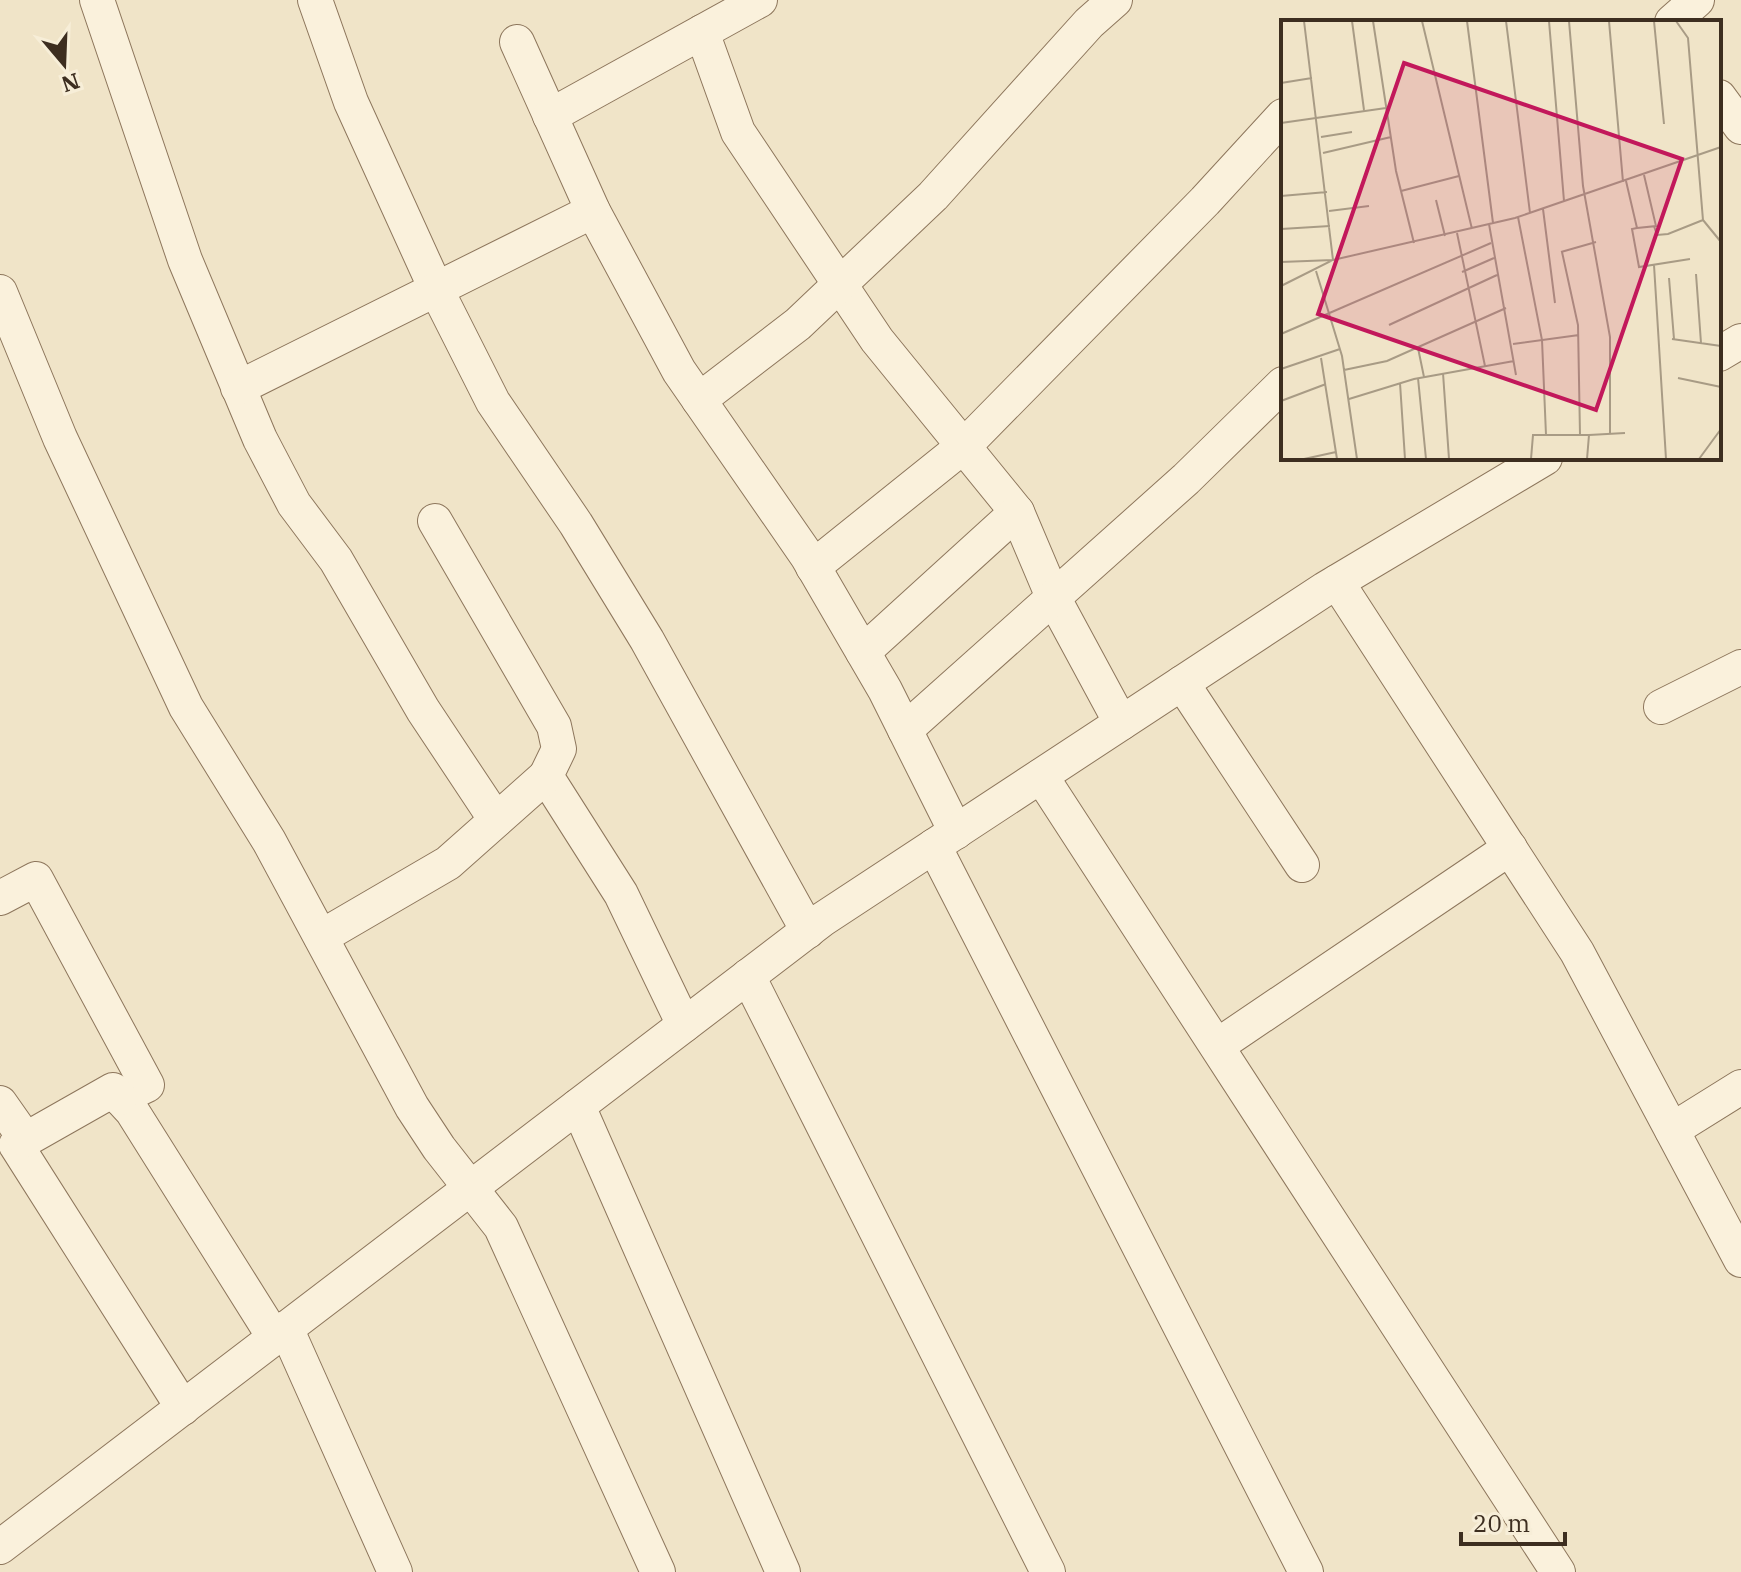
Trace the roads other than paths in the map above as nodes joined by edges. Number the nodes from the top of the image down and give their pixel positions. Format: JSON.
{"nodes":[{"id":1,"x":97,"y":0,"type":"edge"},
{"id":2,"x":315,"y":0,"type":"edge"},
{"id":3,"x":760,"y":0,"type":"edge"},
{"id":4,"x":1114,"y":0,"type":"edge"},
{"id":5,"x":1653,"y":0,"type":"edge"},
{"id":6,"x":1697,"y":0,"type":"edge"},
{"id":7,"x":1668,"y":20,"type":"edge"},
{"id":8,"x":1672,"y":20,"type":"edge"},
{"id":9,"x":702,"y":32,"type":"junction"},
{"id":10,"x":517,"y":42,"type":"dead end"},
{"id":11,"x":1721,"y":100,"type":"edge"},
{"id":12,"x":550,"y":116,"type":"junction"},
{"id":13,"x":1281,"y":118,"type":"edge"},
{"id":14,"x":1741,"y":127,"type":"edge"},
{"id":15,"x":593,"y":211,"type":"junction"},
{"id":16,"x":840,"y":285,"type":"junction"},
{"id":17,"x":436,"y":289,"type":"junction"},
{"id":18,"x":0,"y":292,"type":"edge"},
{"id":19,"x":1741,"y":341,"type":"edge"},
{"id":20,"x":1721,"y":353,"type":"edge"},
{"id":21,"x":1281,"y":386,"type":"edge"},
{"id":22,"x":238,"y":388,"type":"junction"},
{"id":23,"x":699,"y":400,"type":"junction"},
{"id":24,"x":965,"y":445,"type":"junction"},
{"id":25,"x":1542,"y":460,"type":"edge"},
{"id":26,"x":1017,"y":512,"type":"junction"},
{"id":27,"x":435,"y":521,"type":"dead end"},
{"id":28,"x":813,"y":567,"type":"junction"},
{"id":29,"x":1337,"y":582,"type":"junction"},
{"id":30,"x":1053,"y":597,"type":"junction"},
{"id":31,"x":863,"y":652,"type":"junction"},
{"id":32,"x":1741,"y":667,"type":"edge"},
{"id":33,"x":1182,"y":683,"type":"junction"},
{"id":34,"x":1661,"y":707,"type":"dead end"},
{"id":35,"x":1121,"y":723,"type":"junction"},
{"id":36,"x":905,"y":730,"type":"junction"},
{"id":37,"x":546,"y":776,"type":"junction"},
{"id":38,"x":1041,"y":776,"type":"junction"},
{"id":39,"x":496,"y":820,"type":"junction"},
{"id":40,"x":945,"y":839,"type":"junction"},
{"id":41,"x":1510,"y":848,"type":"junction"},
{"id":42,"x":1302,"y":865,"type":"dead end"},
{"id":43,"x":0,"y":898,"type":"edge"},
{"id":44,"x":808,"y":931,"type":"junction"},
{"id":45,"x":321,"y":937,"type":"junction"},
{"id":46,"x":748,"y":976,"type":"junction"},
{"id":47,"x":684,"y":1025,"type":"junction"},
{"id":48,"x":1217,"y":1046,"type":"junction"},
{"id":49,"x":1741,"y":1087,"type":"edge"},
{"id":50,"x":120,"y":1098,"type":"junction"},
{"id":51,"x":0,"y":1103,"type":"edge"},
{"id":52,"x":578,"y":1106,"type":"junction"},
{"id":53,"x":1672,"y":1130,"type":"junction"},
{"id":54,"x":26,"y":1140,"type":"junction"},
{"id":55,"x":470,"y":1188,"type":"junction"},
{"id":56,"x":1741,"y":1260,"type":"edge"},
{"id":57,"x":280,"y":1333,"type":"junction"},
{"id":58,"x":183,"y":1408,"type":"junction"},
{"id":59,"x":0,"y":1547,"type":"edge"},
{"id":60,"x":395,"y":1572,"type":"edge"},
{"id":61,"x":658,"y":1572,"type":"edge"},
{"id":62,"x":783,"y":1572,"type":"edge"},
{"id":63,"x":1048,"y":1572,"type":"edge"},
{"id":64,"x":1306,"y":1572,"type":"edge"},
{"id":65,"x":1558,"y":1572,"type":"edge"}],
"edges":[{"from":1,"to":22,"type":"street"},
{"from":2,"to":17,"type":"street"},
{"from":3,"to":9,"type":"street"},
{"from":4,"to":16,"type":"street"},
{"from":5,"to":7,"type":"street"},
{"from":6,"to":8,"type":"street"},
{"from":9,"to":12,"type":"street"},
{"from":9,"to":16,"type":"street"},
{"from":10,"to":12,"type":"street"},
{"from":11,"to":14,"type":"street"},
{"from":12,"to":15,"type":"street"},
{"from":13,"to":24,"type":"street"},
{"from":15,"to":17,"type":"street"},
{"from":15,"to":23,"type":"street"},
{"from":16,"to":23,"type":"street"},
{"from":16,"to":24,"type":"street"},
{"from":17,"to":22,"type":"street"},
{"from":17,"to":44,"type":"street"},
{"from":18,"to":45,"type":"street"},
{"from":19,"to":20,"type":"street"},
{"from":21,"to":30,"type":"street"},
{"from":22,"to":39,"type":"street"},
{"from":23,"to":28,"type":"street"},
{"from":24,"to":26,"type":"street"},
{"from":24,"to":28,"type":"street"},
{"from":25,"to":29,"type":"street"},
{"from":26,"to":30,"type":"street"},
{"from":26,"to":31,"type":"street"},
{"from":27,"to":37,"type":"street"},
{"from":28,"to":31,"type":"street"},
{"from":29,"to":33,"type":"street"},
{"from":29,"to":41,"type":"street"},
{"from":30,"to":35,"type":"street"},
{"from":30,"to":36,"type":"street"},
{"from":31,"to":36,"type":"street"},
{"from":32,"to":34,"type":"street"},
{"from":33,"to":35,"type":"street"},
{"from":33,"to":42,"type":"street"},
{"from":35,"to":38,"type":"street"},
{"from":36,"to":40,"type":"street"},
{"from":37,"to":39,"type":"street"},
{"from":37,"to":47,"type":"street"},
{"from":38,"to":40,"type":"street"},
{"from":38,"to":48,"type":"street"},
{"from":39,"to":45,"type":"street"},
{"from":40,"to":44,"type":"street"},
{"from":40,"to":64,"type":"street"},
{"from":41,"to":48,"type":"street"},
{"from":41,"to":53,"type":"street"},
{"from":43,"to":50,"type":"street"},
{"from":44,"to":46,"type":"street"},
{"from":45,"to":55,"type":"street"},
{"from":46,"to":47,"type":"street"},
{"from":46,"to":63,"type":"street"},
{"from":47,"to":52,"type":"street"},
{"from":48,"to":65,"type":"street"},
{"from":49,"to":53,"type":"street"},
{"from":50,"to":54,"type":"street"},
{"from":50,"to":57,"type":"street"},
{"from":51,"to":54,"type":"street"},
{"from":52,"to":55,"type":"street"},
{"from":52,"to":62,"type":"street"},
{"from":53,"to":56,"type":"street"},
{"from":54,"to":58,"type":"street"},
{"from":55,"to":57,"type":"street"},
{"from":55,"to":61,"type":"street"},
{"from":57,"to":58,"type":"street"},
{"from":57,"to":60,"type":"street"},
{"from":58,"to":59,"type":"street"}]}
